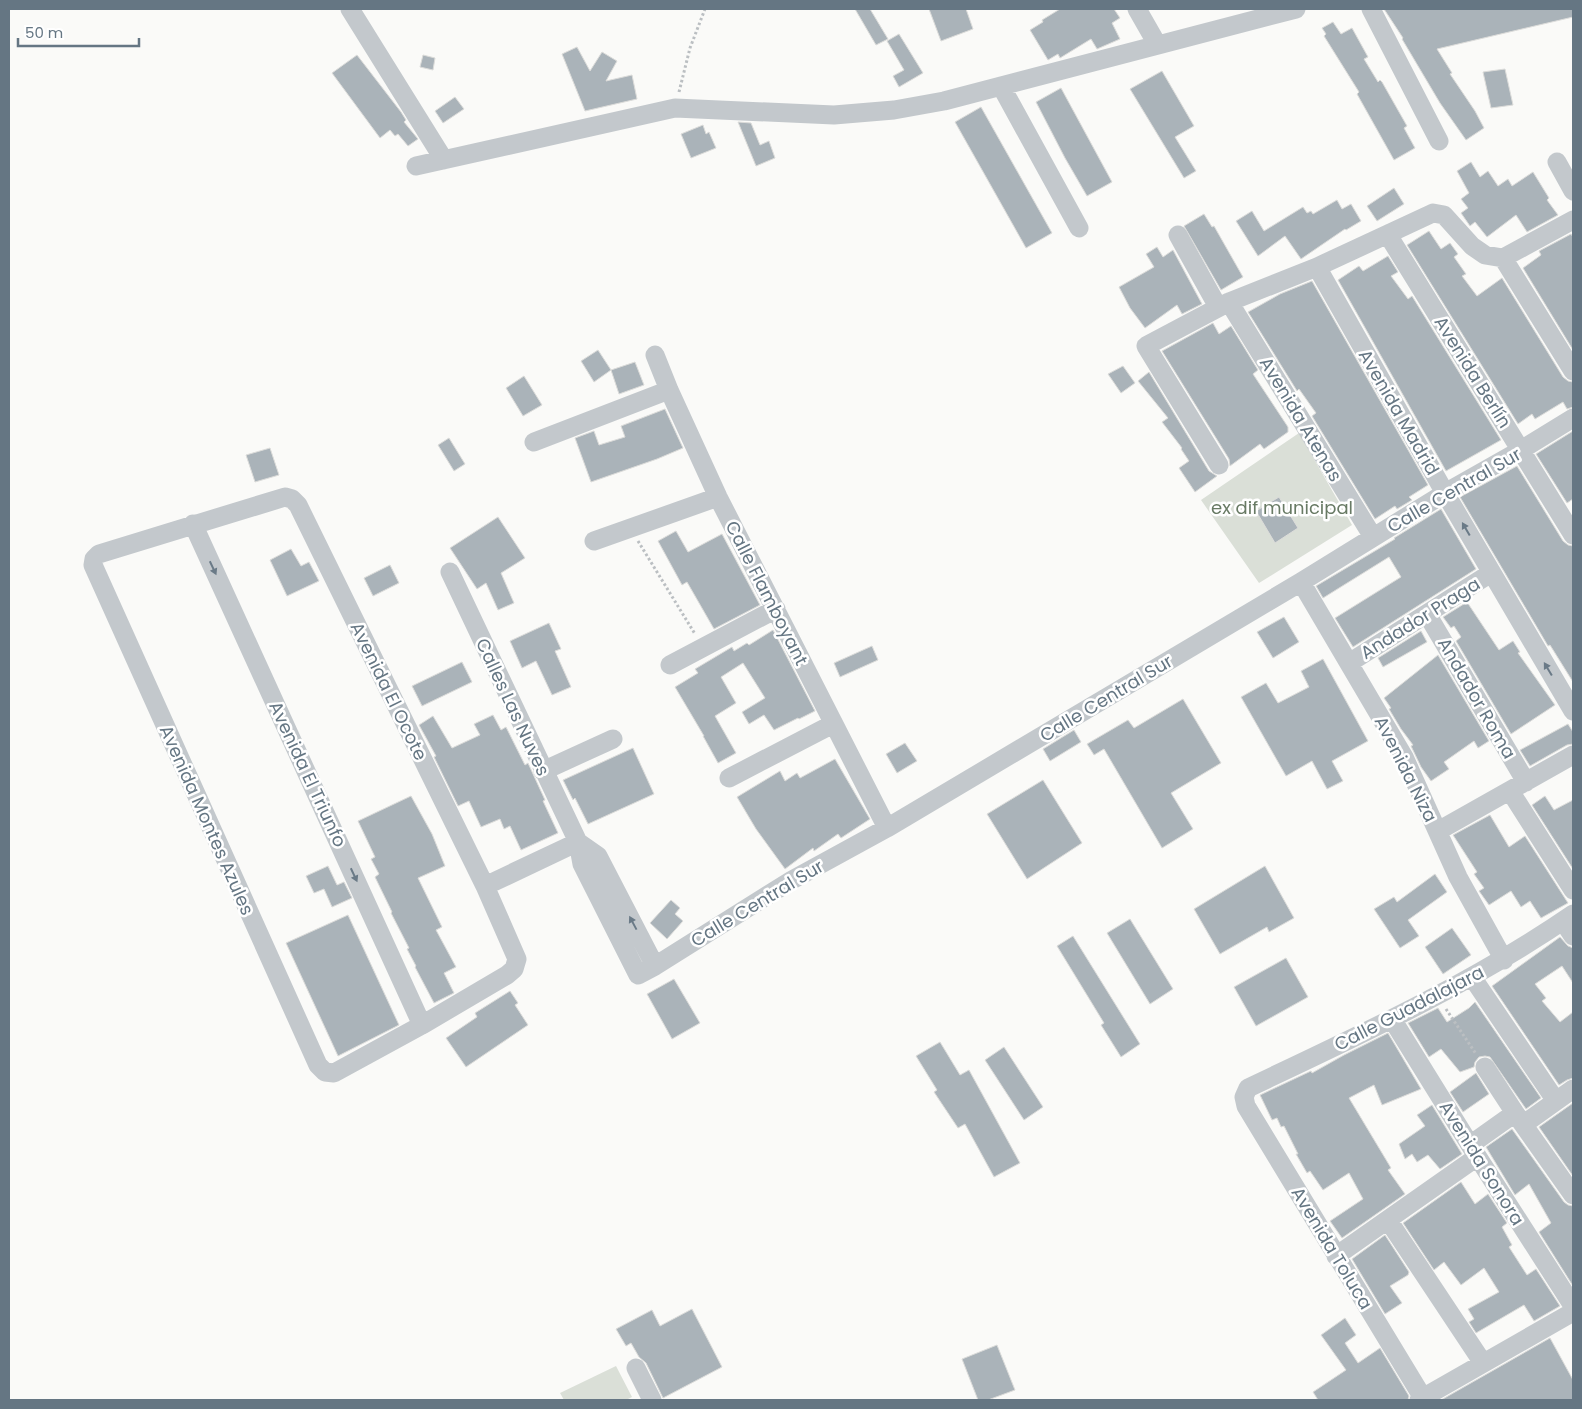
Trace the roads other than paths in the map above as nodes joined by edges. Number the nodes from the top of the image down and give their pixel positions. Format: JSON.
{"nodes":[{"id":1,"x":350,"y":9,"type":"edge"},
{"id":2,"x":1137,"y":9,"type":"edge"},
{"id":3,"x":1296,"y":9,"type":"edge"},
{"id":4,"x":1370,"y":9,"type":"edge"},
{"id":5,"x":1238,"y":15,"type":"edge"},
{"id":6,"x":1157,"y":44,"type":"junction"},
{"id":7,"x":1001,"y":86,"type":"junction"},
{"id":8,"x":1439,"y":141,"type":"dead end"},
{"id":9,"x":444,"y":160,"type":"junction"},
{"id":10,"x":1557,"y":162,"type":"dead end"},
{"id":11,"x":416,"y":166,"type":"dead end"},
{"id":12,"x":1573,"y":191,"type":"edge"},
{"id":13,"x":1573,"y":220,"type":"edge"},
{"id":14,"x":1079,"y":228,"type":"dead end"},
{"id":15,"x":1178,"y":235,"type":"dead end"},
{"id":16,"x":1388,"y":235,"type":"junction"},
{"id":17,"x":1503,"y":258,"type":"junction"},
{"id":18,"x":1316,"y":267,"type":"junction"},
{"id":19,"x":1224,"y":304,"type":"junction"},
{"id":20,"x":655,"y":355,"type":"dead end"},
{"id":21,"x":1573,"y":372,"type":"edge"},
{"id":22,"x":668,"y":390,"type":"junction"},
{"id":23,"x":1573,"y":418,"type":"edge"},
{"id":24,"x":534,"y":442,"type":"dead end"},
{"id":25,"x":1521,"y":450,"type":"junction"},
{"id":26,"x":1219,"y":465,"type":"dead end"},
{"id":27,"x":1445,"y":493,"type":"junction"},
{"id":28,"x":718,"y":497,"type":"junction"},
{"id":29,"x":193,"y":524,"type":"junction"},
{"id":30,"x":1573,"y":535,"type":"edge"},
{"id":31,"x":1373,"y":537,"type":"junction"},
{"id":32,"x":594,"y":541,"type":"dead end"},
{"id":33,"x":450,"y":572,"type":"dead end"},
{"id":34,"x":1491,"y":573,"type":"junction"},
{"id":35,"x":1301,"y":582,"type":"junction"},
{"id":36,"x":776,"y":609,"type":"junction"},
{"id":37,"x":1427,"y":614,"type":"junction"},
{"id":38,"x":1349,"y":663,"type":"junction"},
{"id":39,"x":670,"y":665,"type":"dead end"},
{"id":40,"x":1573,"y":711,"type":"edge"},
{"id":41,"x":833,"y":724,"type":"junction"},
{"id":42,"x":613,"y":739,"type":"dead end"},
{"id":43,"x":1573,"y":755,"type":"edge"},
{"id":44,"x":543,"y":771,"type":"junction"},
{"id":45,"x":729,"y":778,"type":"dead end"},
{"id":46,"x":1518,"y":787,"type":"junction"},
{"id":47,"x":887,"y":828,"type":"junction"},
{"id":48,"x":1438,"y":831,"type":"junction"},
{"id":49,"x":578,"y":842,"type":"junction"},
{"id":50,"x":485,"y":886,"type":"junction"},
{"id":51,"x":1573,"y":890,"type":"edge"},
{"id":52,"x":1570,"y":924,"type":"edge"},
{"id":53,"x":1504,"y":960,"type":"junction"},
{"id":54,"x":656,"y":966,"type":"junction"},
{"id":55,"x":638,"y":975,"type":"joint"},
{"id":56,"x":1472,"y":977,"type":"junction"},
{"id":57,"x":1392,"y":1019,"type":"junction"},
{"id":58,"x":422,"y":1025,"type":"junction"},
{"id":59,"x":1485,"y":1067,"type":"road end"},
{"id":60,"x":1573,"y":1089,"type":"edge"},
{"id":61,"x":1244,"y":1097,"type":"joint"},
{"id":62,"x":1556,"y":1101,"type":"junction"},
{"id":63,"x":1519,"y":1118,"type":"junction"},
{"id":64,"x":1473,"y":1151,"type":"junction"},
{"id":65,"x":1573,"y":1195,"type":"edge"},
{"id":66,"x":1388,"y":1220,"type":"junction"},
{"id":67,"x":1336,"y":1256,"type":"junction"},
{"id":68,"x":1573,"y":1306,"type":"edge"},
{"id":69,"x":1573,"y":1312,"type":"edge"},
{"id":70,"x":1483,"y":1363,"type":"junction"},
{"id":71,"x":636,"y":1368,"type":"dead end"},
{"id":72,"x":1421,"y":1399,"type":"edge"},
{"id":73,"x":652,"y":1400,"type":"edge"}],
"edges":[{"from":1,"to":9,"type":"street"},
{"from":2,"to":6,"type":"street"},
{"from":3,"to":5,"type":"street"},
{"from":4,"to":8,"type":"street"},
{"from":5,"to":6,"type":"street"},
{"from":6,"to":7,"type":"street"},
{"from":7,"to":9,"type":"street"},
{"from":7,"to":14,"type":"street"},
{"from":9,"to":11,"type":"street"},
{"from":10,"to":12,"type":"street"},
{"from":13,"to":17,"type":"street"},
{"from":15,"to":19,"type":"street","name":"Avenida Atenas"},
{"from":16,"to":17,"type":"street"},
{"from":16,"to":18,"type":"street"},
{"from":16,"to":25,"type":"street","name":"Avenida Berlín"},
{"from":17,"to":21,"type":"street"},
{"from":18,"to":19,"type":"street"},
{"from":18,"to":27,"type":"street","name":"Avenida Madrid"},
{"from":19,"to":26,"type":"street"},
{"from":19,"to":31,"type":"street","name":"Avenida Atenas"},
{"from":20,"to":22,"type":"street","name":"Calle Flamboyant"},
{"from":22,"to":24,"type":"street"},
{"from":22,"to":28,"type":"street","name":"Calle Flamboyant"},
{"from":23,"to":25,"type":"street","name":"Calle Central Sur"},
{"from":25,"to":27,"type":"street","name":"Calle Central Sur"},
{"from":25,"to":30,"type":"street","name":"Avenida Berlín"},
{"from":27,"to":31,"type":"street","name":"Calle Central Sur"},
{"from":34,"to":27,"type":"street","name":"Avenida Madrid","one_way":true},
{"from":28,"to":32,"type":"street"},
{"from":28,"to":36,"type":"street","name":"Calle Flamboyant"},
{"from":29,"to":50,"type":"street","name":"Avenida El Ocote"},
{"from":29,"to":58,"type":"street","name":"Avenida El Triunfo","one_way":true},
{"from":29,"to":58,"type":"street","name":"Avenida Montes Azules"},
{"from":31,"to":35,"type":"street","name":"Calle Central Sur"},
{"from":33,"to":44,"type":"street","name":"Calles Las Nuves"},
{"from":34,"to":37,"type":"street","name":"Andador Praga"},
{"from":40,"to":34,"type":"street","name":"Avenida Madrid","one_way":true},
{"from":35,"to":38,"type":"street","name":"Avenida Niza"},
{"from":35,"to":47,"type":"street","name":"Calle Central Sur"},
{"from":36,"to":39,"type":"street"},
{"from":36,"to":41,"type":"street","name":"Calle Flamboyant"},
{"from":37,"to":38,"type":"street","name":"Andador Praga"},
{"from":37,"to":46,"type":"street","name":"Andador Roma"},
{"from":38,"to":48,"type":"street","name":"Avenida Niza"},
{"from":41,"to":45,"type":"street"},
{"from":41,"to":47,"type":"street","name":"Calle Flamboyant"},
{"from":42,"to":44,"type":"street"},
{"from":43,"to":46,"type":"street"},
{"from":44,"to":49,"type":"street","name":"Calles Las Nuves"},
{"from":46,"to":48,"type":"street"},
{"from":46,"to":51,"type":"street","name":"Andador Roma"},
{"from":47,"to":54,"type":"street","name":"Calle Central Sur"},
{"from":48,"to":53,"type":"street","name":"Avenida Niza"},
{"from":49,"to":50,"type":"street"},
{"from":54,"to":49,"type":"street","name":"Calles Las Nuves","one_way":true},
{"from":49,"to":55,"type":"street","name":"Calles Las Nuves"},
{"from":50,"to":58,"type":"street","name":"Avenida El Ocote"},
{"from":52,"to":53,"type":"street","name":"Calle Guadalajara"},
{"from":53,"to":56,"type":"street","name":"Calle Guadalajara"},
{"from":54,"to":55,"type":"street","name":"Calle Central Sur"},
{"from":56,"to":57,"type":"street","name":"Calle Guadalajara"},
{"from":56,"to":62,"type":"street"},
{"from":57,"to":61,"type":"street","name":"Calle Guadalajara"},
{"from":57,"to":64,"type":"street","name":"Avenida Sonora"},
{"from":59,"to":63,"type":"street"},
{"from":60,"to":62,"type":"street"},
{"from":61,"to":67,"type":"street","name":"Avenida Toluca"},
{"from":62,"to":63,"type":"street"},
{"from":63,"to":64,"type":"street"},
{"from":63,"to":65,"type":"street"},
{"from":64,"to":66,"type":"street"},
{"from":64,"to":68,"type":"street","name":"Avenida Sonora"},
{"from":66,"to":67,"type":"street"},
{"from":66,"to":70,"type":"street"},
{"from":67,"to":72,"type":"street","name":"Avenida Toluca"},
{"from":69,"to":70,"type":"street"},
{"from":70,"to":72,"type":"street"},
{"from":71,"to":73,"type":"street"}]}
